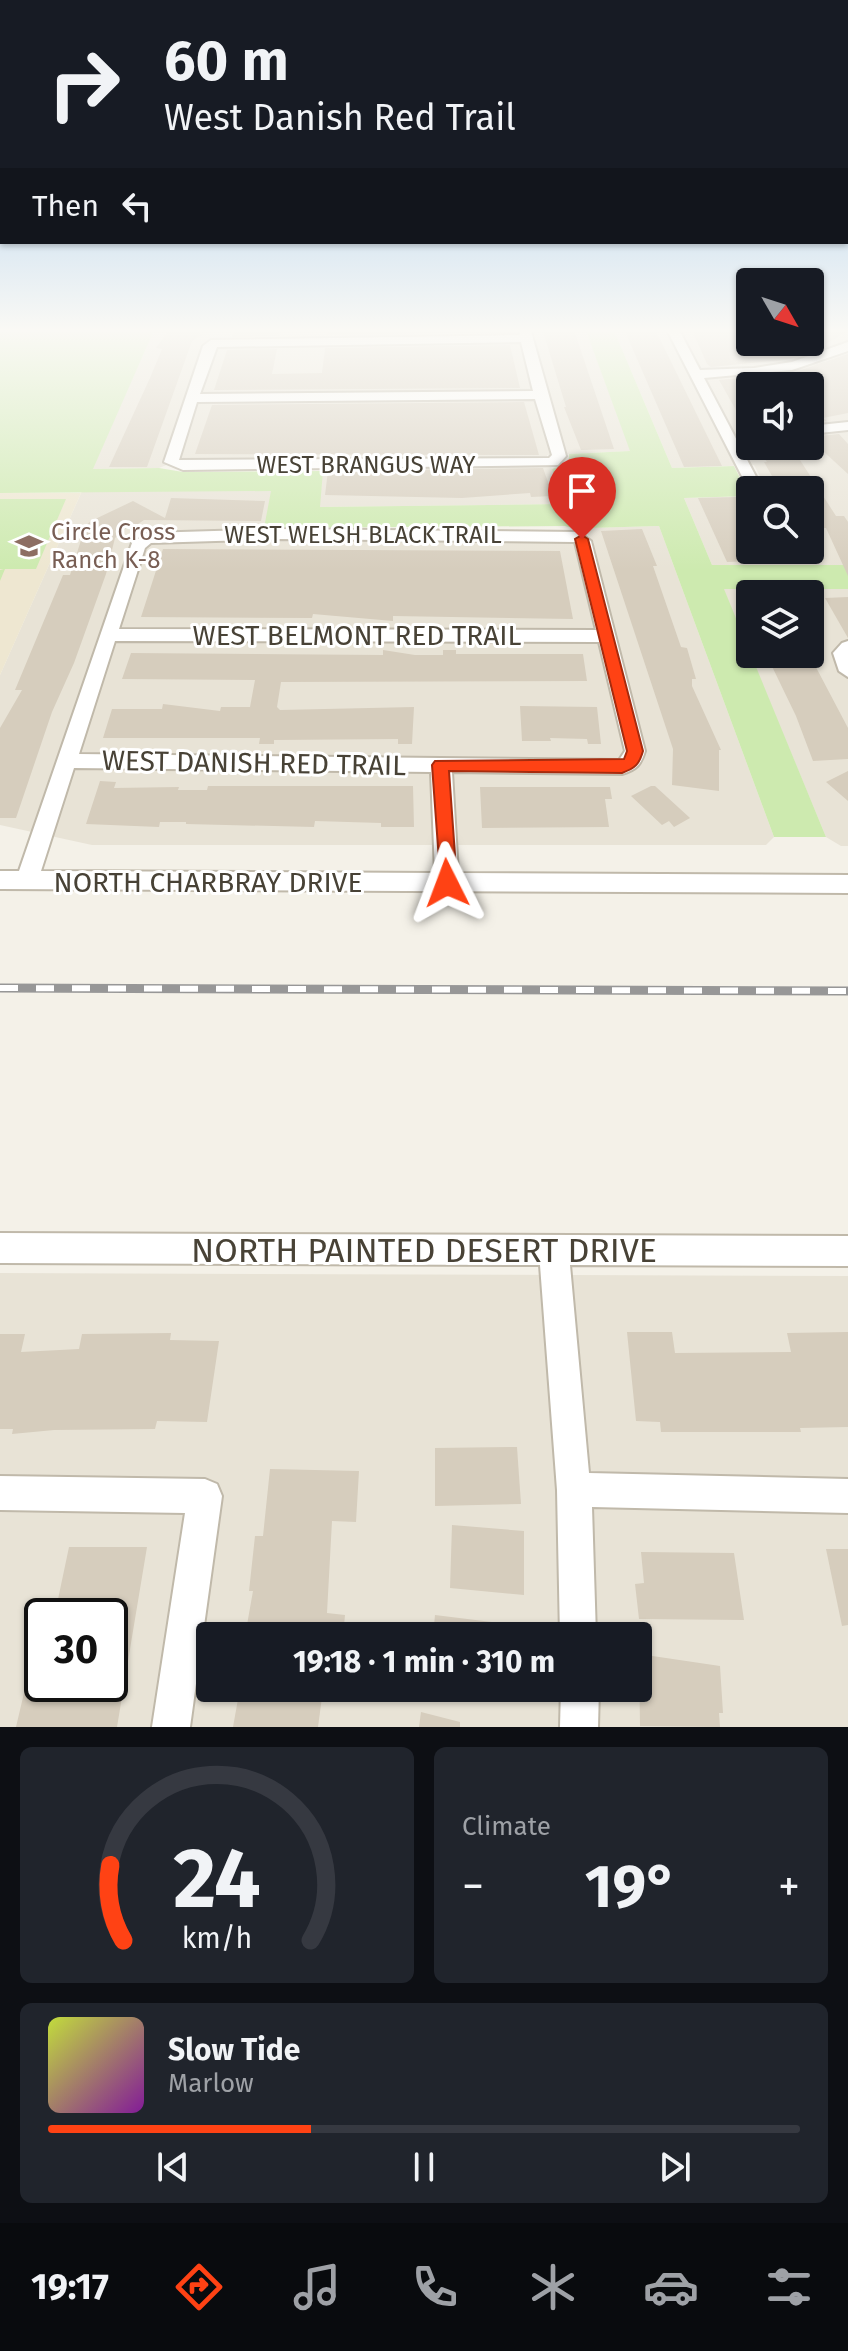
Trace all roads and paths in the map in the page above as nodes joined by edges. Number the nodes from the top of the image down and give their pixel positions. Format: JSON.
{"nodes":[{"id":1,"x":189,"y":409,"type":"edge"},
{"id":2,"x":543,"y":409,"type":"edge"},
{"id":3,"x":717,"y":409,"type":"edge"},
{"id":4,"x":848,"y":426,"type":"edge"},
{"id":5,"x":824,"y":429,"type":"edge"},
{"id":6,"x":750,"y":476,"type":"edge"},
{"id":7,"x":109,"y":635,"type":"junction"},
{"id":8,"x":605,"y":636,"type":"junction"},
{"id":9,"x":848,"y":647,"type":"edge"},
{"id":10,"x":848,"y":671,"type":"edge"},
{"id":11,"x":67,"y":761,"type":"junction"},
{"id":12,"x":441,"y":765,"type":"junction"},
{"id":13,"x":0,"y":880,"type":"edge"},
{"id":14,"x":27,"y":880,"type":"junction"},
{"id":15,"x":447,"y":883,"type":"junction"},
{"id":16,"x":848,"y":884,"type":"edge"},
{"id":17,"x":0,"y":1248,"type":"edge"},
{"id":18,"x":554,"y":1251,"type":"junction"},
{"id":19,"x":848,"y":1251,"type":"edge"},
{"id":20,"x":574,"y":1490,"type":"junction"},
{"id":21,"x":0,"y":1493,"type":"edge"},
{"id":22,"x":848,"y":1496,"type":"edge"},
{"id":23,"x":578,"y":1622,"type":"edge"},
{"id":24,"x":580,"y":1702,"type":"edge"},
{"id":25,"x":171,"y":1727,"type":"edge"},
{"id":26,"x":579,"y":1727,"type":"edge"}],
"edges":[{"from":1,"to":2,"type":"street","name":"WEST BRANGUS WAY"},
{"from":3,"to":6,"type":"street"},
{"from":4,"to":5,"type":"street"},
{"from":7,"to":8,"type":"street","name":"WEST BELMONT RED TRAIL"},
{"from":7,"to":8,"type":"street","name":"WEST WELSH BLACK TRAIL"},
{"from":7,"to":11,"type":"street"},
{"from":8,"to":12,"type":"street","name":"WEST DANISH RED TRAIL"},
{"from":9,"to":10,"type":"street"},
{"from":11,"to":12,"type":"street","name":"WEST DANISH RED TRAIL"},
{"from":11,"to":14,"type":"street"},
{"from":12,"to":15,"type":"street"},
{"from":13,"to":14,"type":"street","name":"NORTH CHARBRAY DRIVE"},
{"from":14,"to":15,"type":"street","name":"NORTH CHARBRAY DRIVE"},
{"from":15,"to":16,"type":"street","name":"NORTH CHARBRAY DRIVE"},
{"from":17,"to":18,"type":"street","name":"NORTH PAINTED DESERT DRIVE"},
{"from":18,"to":19,"type":"street","name":"NORTH PAINTED DESERT DRIVE"},
{"from":18,"to":20,"type":"street"},
{"from":20,"to":22,"type":"street"},
{"from":20,"to":23,"type":"street"},
{"from":21,"to":25,"type":"street"},
{"from":24,"to":26,"type":"street"}]}
